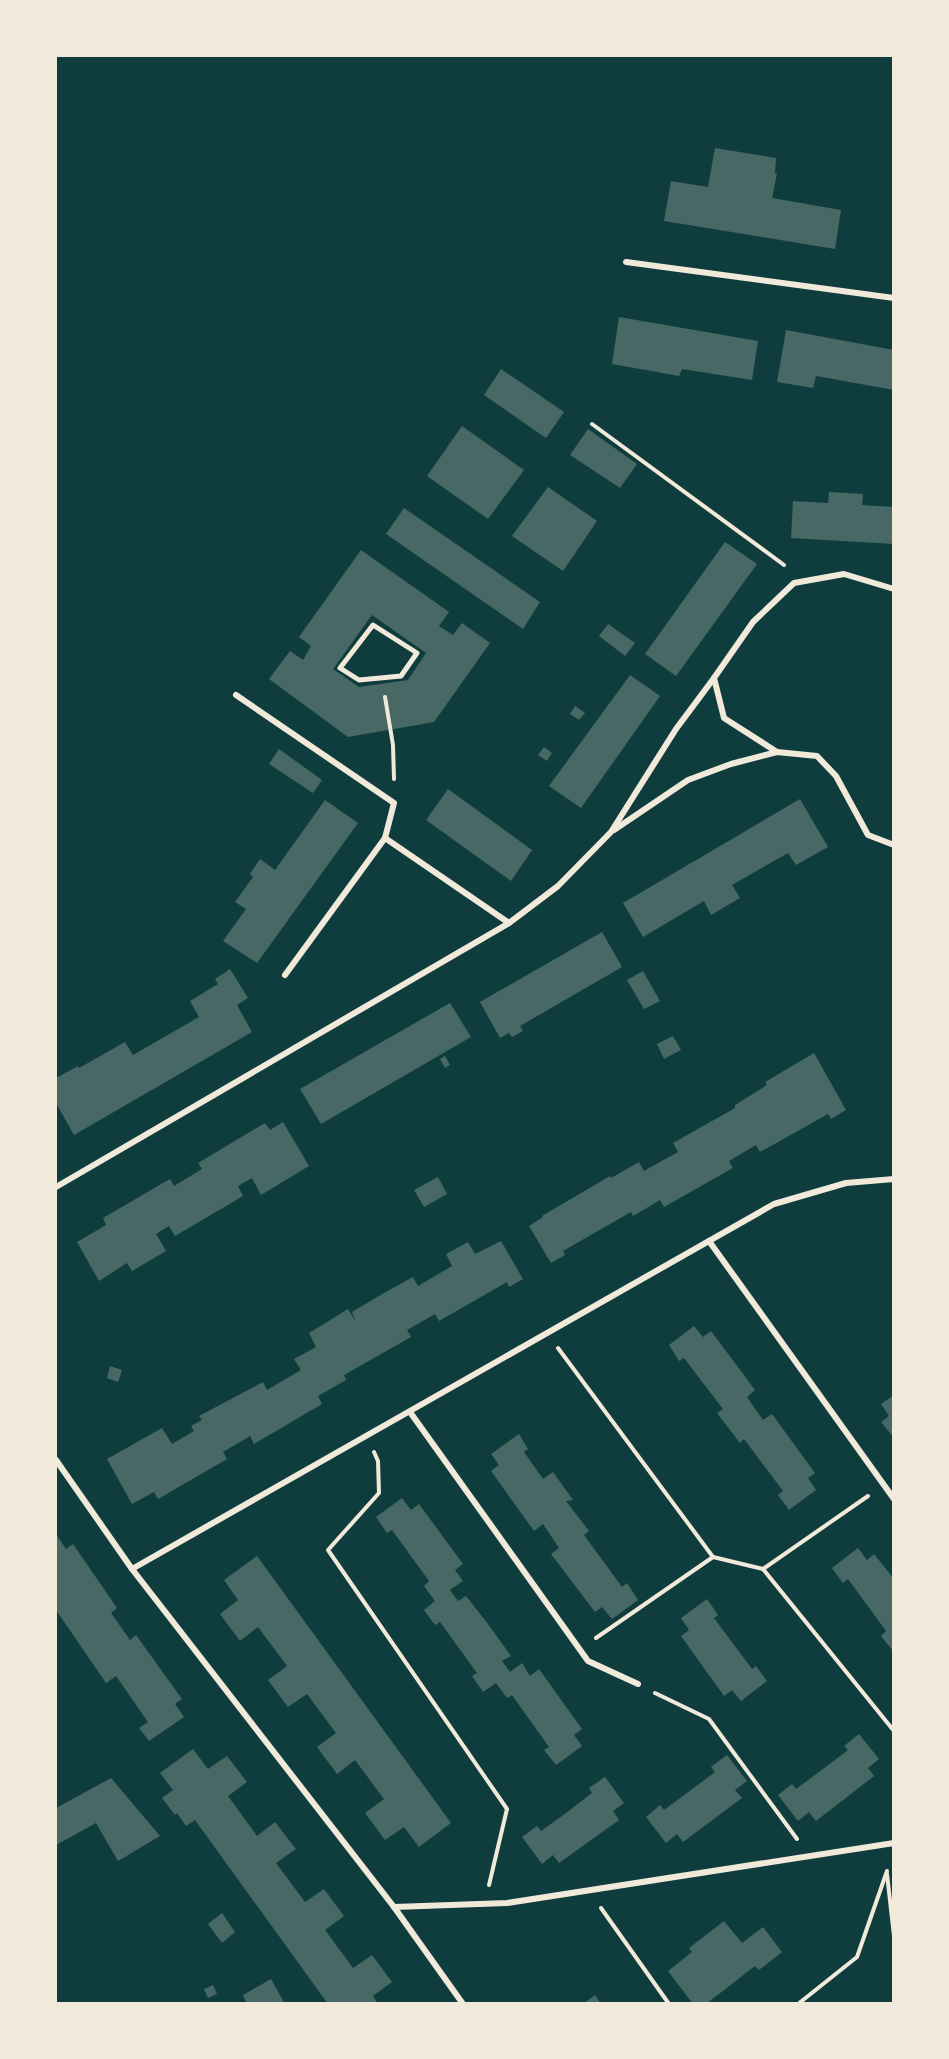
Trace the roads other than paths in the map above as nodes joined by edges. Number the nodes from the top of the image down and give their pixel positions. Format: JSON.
{"nodes":[{"id":1,"x":627,"y":262,"type":"dead end"},
{"id":2,"x":894,"y":298,"type":"edge"},
{"id":3,"x":894,"y":589,"type":"edge"},
{"id":4,"x":382,"y":678,"type":"joint"},
{"id":5,"x":714,"y":678,"type":"junction"},
{"id":6,"x":236,"y":695,"type":"dead end"},
{"id":7,"x":777,"y":752,"type":"junction"},
{"id":8,"x":611,"y":832,"type":"junction"},
{"id":9,"x":385,"y":838,"type":"junction"},
{"id":10,"x":894,"y":845,"type":"edge"},
{"id":11,"x":509,"y":923,"type":"junction"},
{"id":12,"x":285,"y":975,"type":"dead end"},
{"id":13,"x":894,"y":1179,"type":"edge"},
{"id":14,"x":56,"y":1187,"type":"edge"},
{"id":15,"x":710,"y":1241,"type":"junction"},
{"id":16,"x":410,"y":1412,"type":"junction"},
{"id":17,"x":56,"y":1461,"type":"edge"},
{"id":18,"x":894,"y":1499,"type":"edge"},
{"id":19,"x":132,"y":1569,"type":"junction"},
{"id":20,"x":638,"y":1684,"type":"road end"},
{"id":21,"x":894,"y":1843,"type":"edge"},
{"id":22,"x":394,"y":1907,"type":"junction"},
{"id":23,"x":463,"y":2004,"type":"edge"}],
"edges":[{"from":1,"to":2,"type":"street"},
{"from":3,"to":5,"type":"street"},
{"from":4,"to":4,"type":"street"},
{"from":5,"to":7,"type":"street"},
{"from":5,"to":8,"type":"street"},
{"from":6,"to":9,"type":"street"},
{"from":7,"to":8,"type":"street"},
{"from":7,"to":10,"type":"street"},
{"from":8,"to":11,"type":"street"},
{"from":9,"to":11,"type":"street"},
{"from":9,"to":12,"type":"street"},
{"from":11,"to":14,"type":"street"},
{"from":13,"to":15,"type":"street"},
{"from":15,"to":16,"type":"street"},
{"from":15,"to":18,"type":"street"},
{"from":16,"to":19,"type":"street"},
{"from":16,"to":20,"type":"street"},
{"from":17,"to":19,"type":"street"},
{"from":19,"to":22,"type":"street"},
{"from":21,"to":22,"type":"street"},
{"from":22,"to":23,"type":"street"}]}
